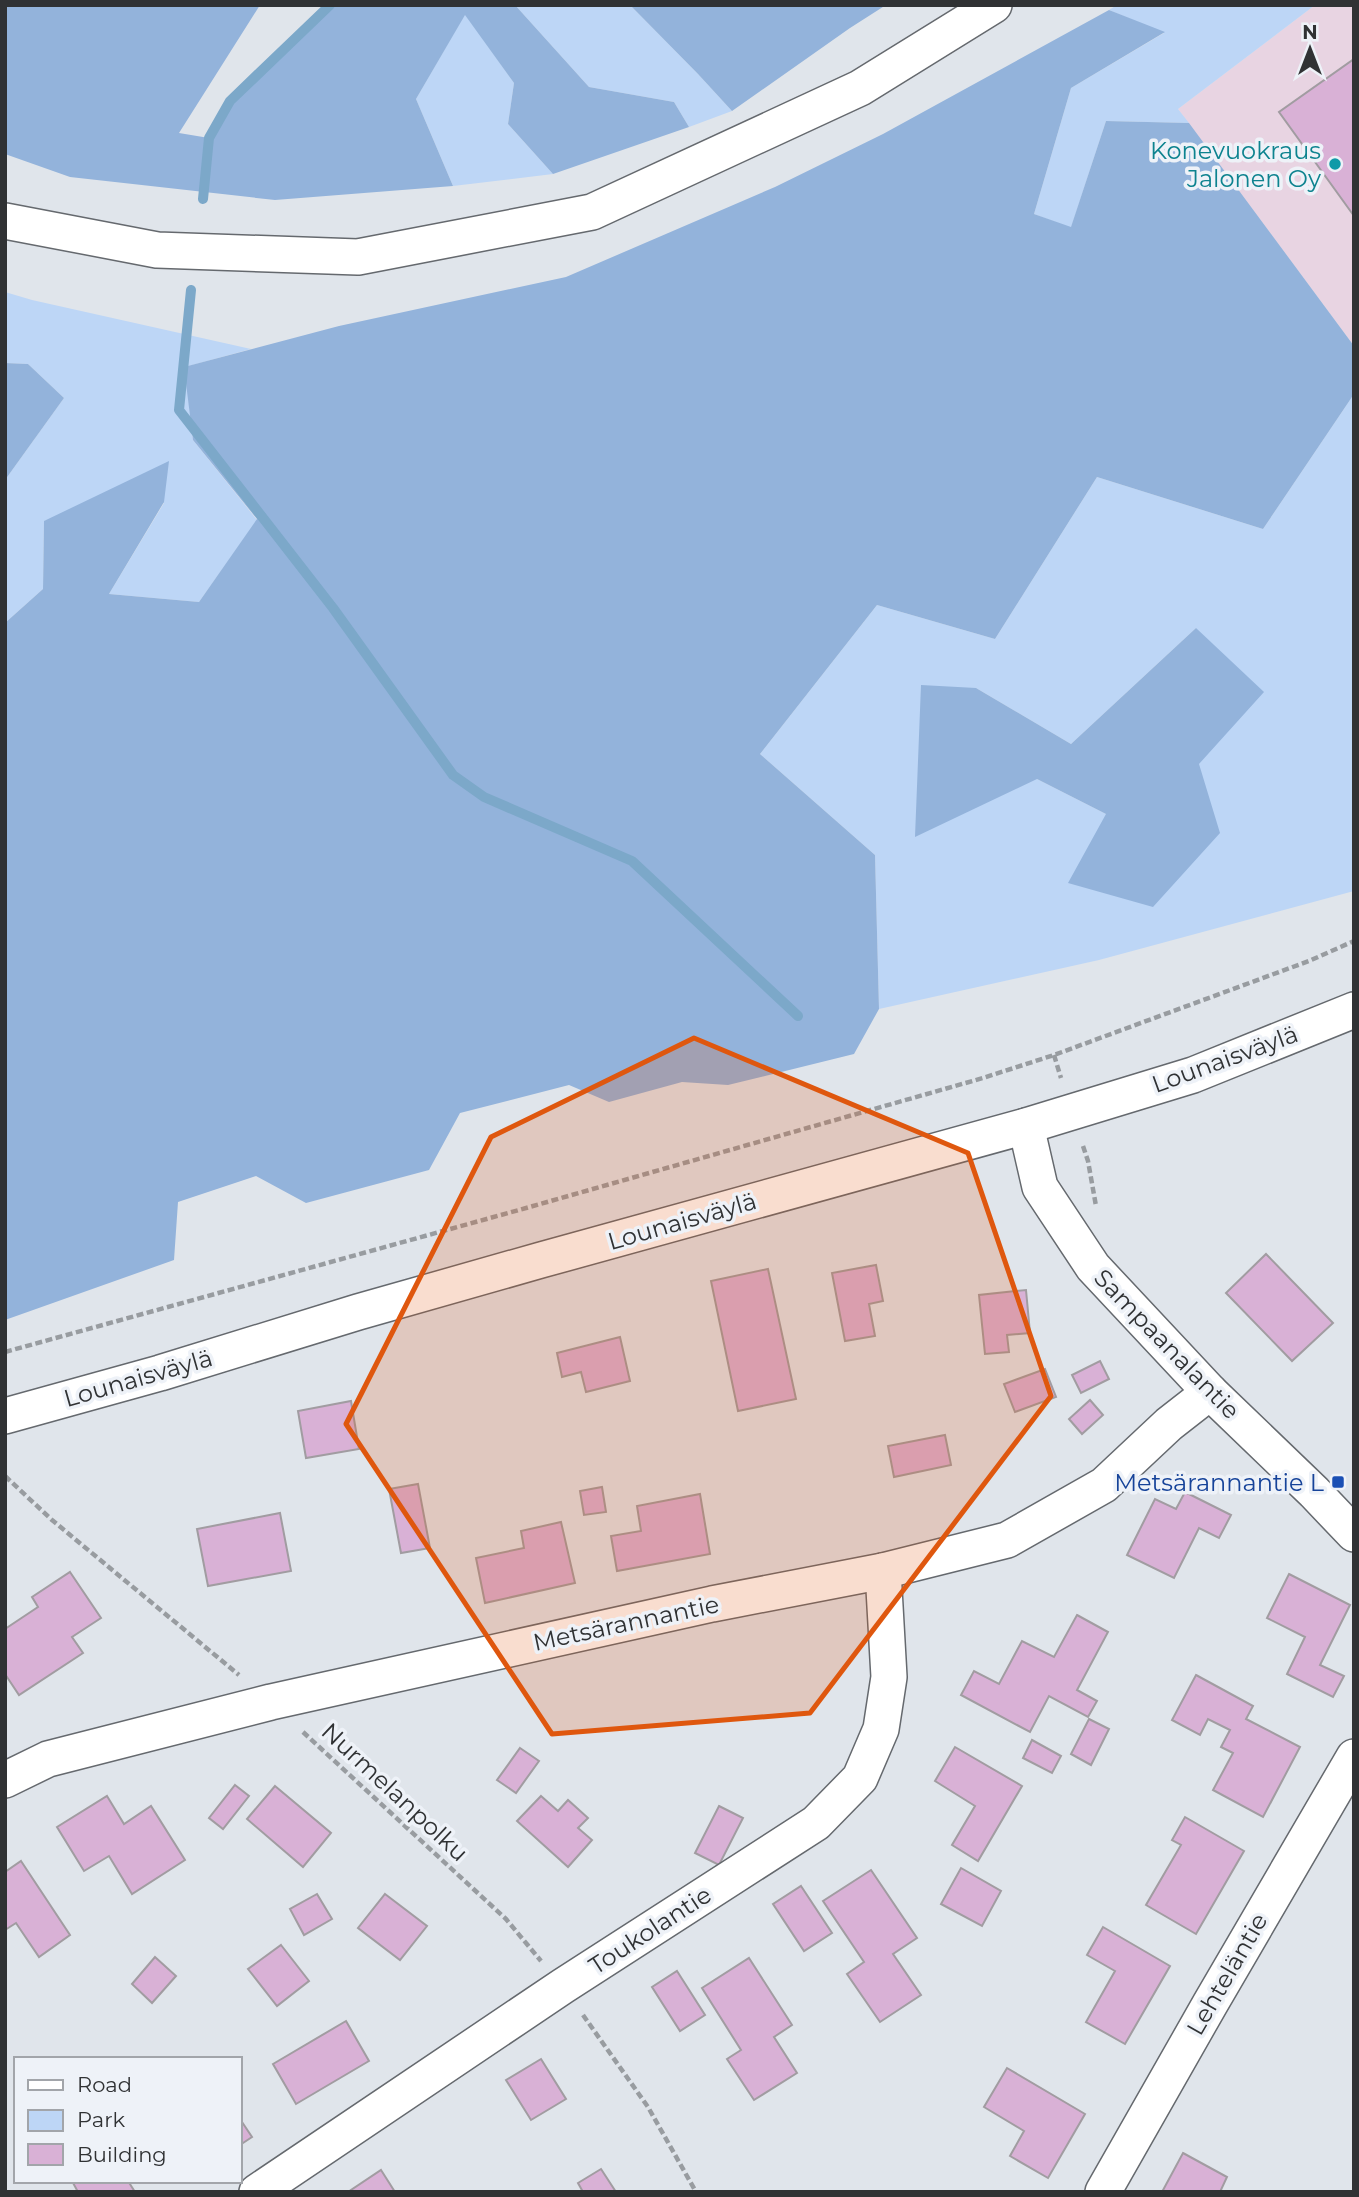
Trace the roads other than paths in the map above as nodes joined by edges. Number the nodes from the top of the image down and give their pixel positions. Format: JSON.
{"nodes":[{"id":1,"x":994,"y":5,"type":"edge"},
{"id":2,"x":5,"y":220,"type":"edge"},
{"id":3,"x":1354,"y":1010,"type":"edge"},
{"id":4,"x":1026,"y":1126,"type":"junction"},
{"id":5,"x":1210,"y":1392,"type":"junction"},
{"id":6,"x":5,"y":1416,"type":"edge"},
{"id":7,"x":1354,"y":1534,"type":"edge"},
{"id":8,"x":883,"y":1570,"type":"junction"},
{"id":9,"x":1354,"y":1757,"type":"edge"},
{"id":10,"x":5,"y":1780,"type":"edge"},
{"id":11,"x":257,"y":2192,"type":"edge"},
{"id":12,"x":1103,"y":2192,"type":"edge"}],
"edges":[{"from":1,"to":2,"type":"street"},
{"from":3,"to":4,"type":"street","name":"Lounaisväylä"},
{"from":4,"to":5,"type":"street","name":"Sampaanalantie"},
{"from":4,"to":6,"type":"street","name":"Lounaisväylä"},
{"from":5,"to":7,"type":"street","name":"Sampaanalantie"},
{"from":5,"to":8,"type":"street","name":"Metsärannantie"},
{"from":8,"to":10,"type":"street","name":"Metsärannantie"},
{"from":8,"to":11,"type":"street","name":"Toukolantie"},
{"from":9,"to":12,"type":"street","name":"Lehteläntie"}]}
